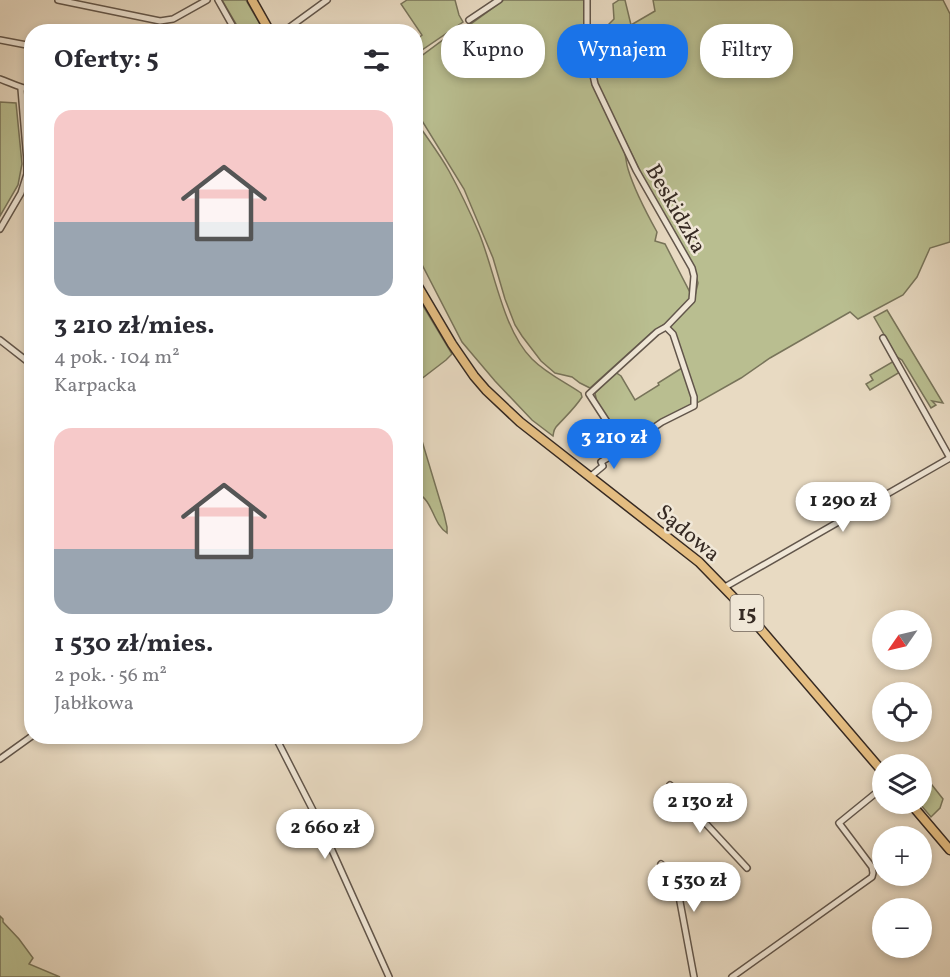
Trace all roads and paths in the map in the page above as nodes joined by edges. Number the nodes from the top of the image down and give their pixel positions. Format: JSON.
{"nodes":[{"id":1,"x":57,"y":0,"type":"edge"},
{"id":2,"x":207,"y":0,"type":"edge"},
{"id":3,"x":218,"y":0,"type":"edge"},
{"id":4,"x":252,"y":0,"type":"edge"},
{"id":5,"x":327,"y":0,"type":"edge"},
{"id":6,"x":500,"y":0,"type":"edge"},
{"id":7,"x":587,"y":0,"type":"edge"},
{"id":8,"x":469,"y":20,"type":"dead end"},
{"id":9,"x":232,"y":24,"type":"edge"},
{"id":10,"x":266,"y":24,"type":"edge"},
{"id":11,"x":294,"y":24,"type":"edge"},
{"id":12,"x":0,"y":40,"type":"edge"},
{"id":13,"x":24,"y":44,"type":"edge"},
{"id":14,"x":0,"y":79,"type":"edge"},
{"id":15,"x":21,"y":88,"type":"junction"},
{"id":16,"x":24,"y":89,"type":"edge"},
{"id":17,"x":24,"y":124,"type":"edge"},
{"id":18,"x":24,"y":184,"type":"edge"},
{"id":19,"x":0,"y":230,"type":"edge"},
{"id":20,"x":423,"y":295,"type":"edge"},
{"id":21,"x":666,"y":327,"type":"junction"},
{"id":22,"x":883,"y":338,"type":"dead end"},
{"id":23,"x":0,"y":340,"type":"edge"},
{"id":24,"x":24,"y":359,"type":"edge"},
{"id":25,"x":624,"y":448,"type":"junction"},
{"id":26,"x":950,"y":458,"type":"edge"},
{"id":27,"x":591,"y":476,"type":"junction"},
{"id":28,"x":725,"y":587,"type":"junction"},
{"id":29,"x":24,"y":742,"type":"edge"},
{"id":30,"x":279,"y":744,"type":"edge"},
{"id":31,"x":0,"y":759,"type":"edge"},
{"id":32,"x":872,"y":759,"type":"edge"},
{"id":33,"x":670,"y":785,"type":"dead end"},
{"id":34,"x":872,"y":796,"type":"edge"},
{"id":35,"x":919,"y":814,"type":"edge"},
{"id":36,"x":950,"y":850,"type":"edge"},
{"id":37,"x":661,"y":864,"type":"dead end"},
{"id":38,"x":747,"y":868,"type":"dead end"},
{"id":39,"x":389,"y":977,"type":"edge"},
{"id":40,"x":694,"y":977,"type":"edge"},
{"id":41,"x":732,"y":977,"type":"edge"}],
"edges":[{"from":1,"to":2,"type":"street"},
{"from":3,"to":9,"type":"street"},
{"from":4,"to":10,"type":"main road"},
{"from":5,"to":11,"type":"street"},
{"from":6,"to":8,"type":"street"},
{"from":7,"to":21,"type":"street","name":"Beskidzka"},
{"from":12,"to":13,"type":"street"},
{"from":14,"to":15,"type":"street"},
{"from":15,"to":16,"type":"street"},
{"from":15,"to":17,"type":"street"},
{"from":18,"to":19,"type":"street"},
{"from":20,"to":27,"type":"main road","name":"Sądowa","number":"15"},
{"from":21,"to":25,"type":"street","name":"Beskidzka"},
{"from":21,"to":25,"type":"street"},
{"from":22,"to":26,"type":"street"},
{"from":23,"to":24,"type":"street"},
{"from":25,"to":27,"type":"street"},
{"from":26,"to":28,"type":"street"},
{"from":27,"to":28,"type":"main road","name":"Sądowa","number":"15"},
{"from":28,"to":32,"type":"main road","name":"Sądowa","number":"15"},
{"from":29,"to":31,"type":"street"},
{"from":30,"to":39,"type":"street"},
{"from":33,"to":38,"type":"street"},
{"from":34,"to":41,"type":"street"},
{"from":35,"to":36,"type":"main road"},
{"from":37,"to":40,"type":"street"}]}
